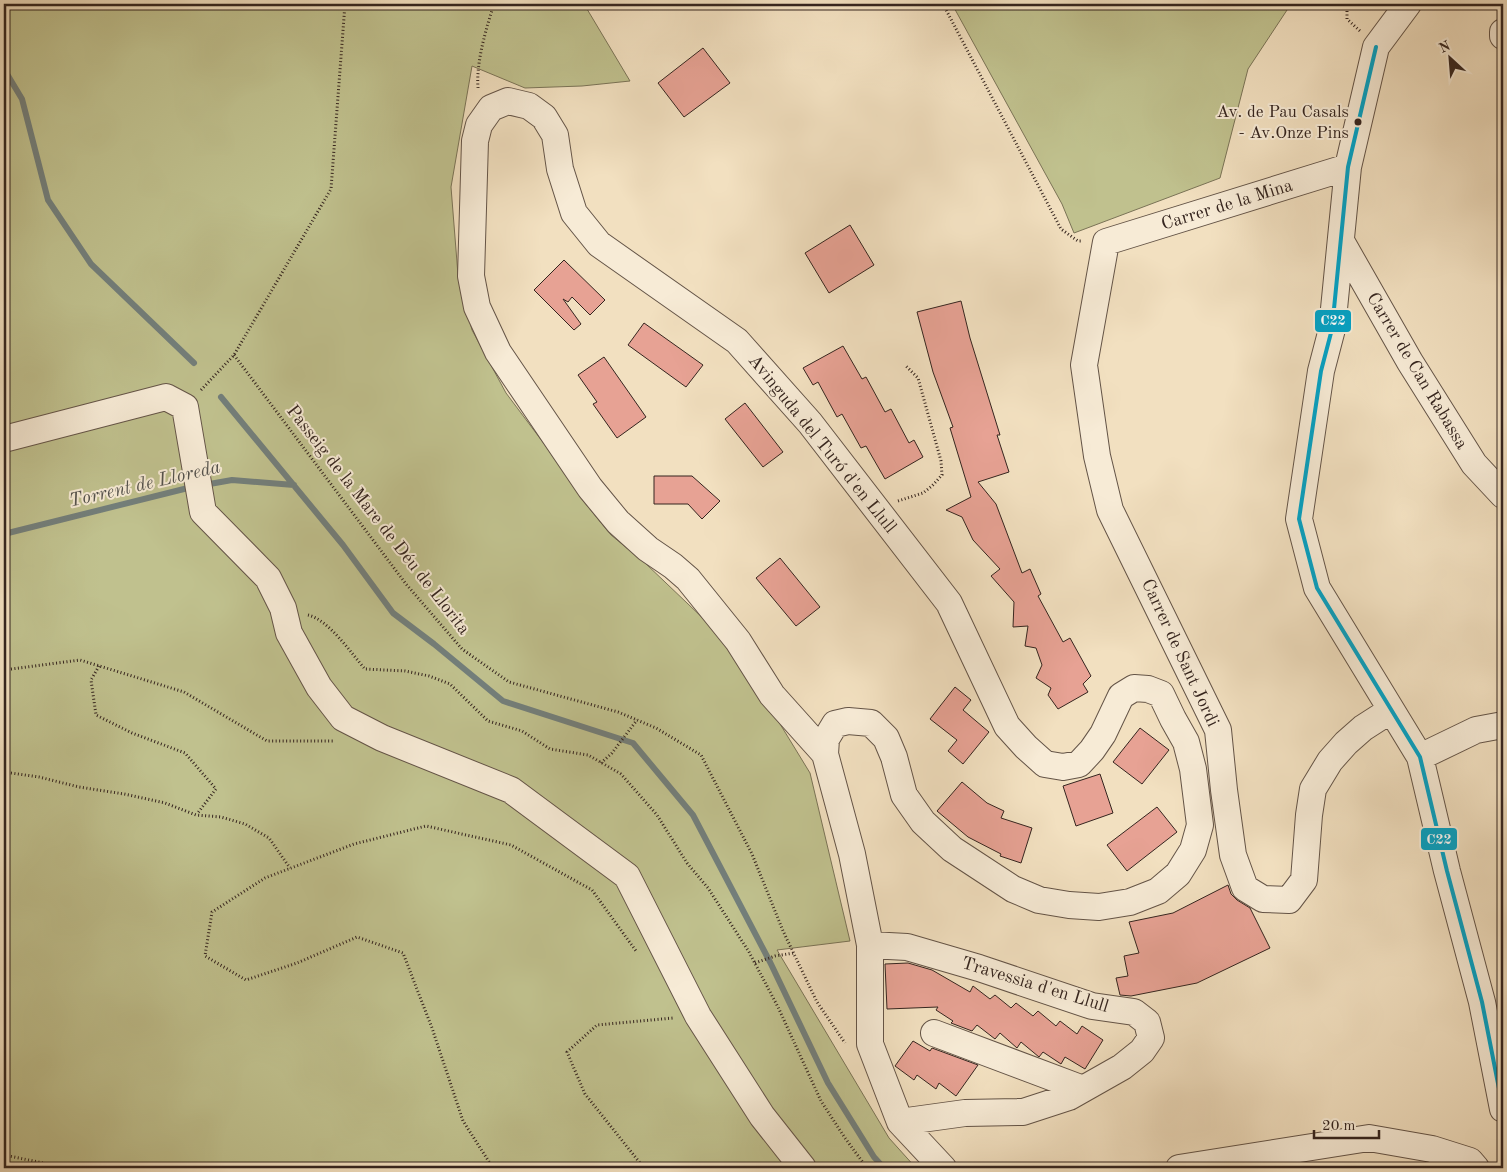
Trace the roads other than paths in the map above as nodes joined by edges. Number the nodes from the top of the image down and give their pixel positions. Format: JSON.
{"nodes":[{"id":1,"x":1408,"y":4,"type":"edge"},
{"id":2,"x":1503,"y":32,"type":"edge"},
{"id":3,"x":1503,"y":36,"type":"edge"},
{"id":4,"x":1348,"y":167,"type":"junction"},
{"id":5,"x":1341,"y":241,"type":"junction"},
{"id":6,"x":1106,"y":242,"type":"joint"},
{"id":7,"x":4,"y":439,"type":"edge"},
{"id":8,"x":1503,"y":494,"type":"edge"},
{"id":9,"x":1391,"y":710,"type":"junction"},
{"id":10,"x":1503,"y":725,"type":"edge"},
{"id":11,"x":825,"y":754,"type":"junction"},
{"id":12,"x":1420,"y":757,"type":"junction"},
{"id":13,"x":870,"y":945,"type":"junction"},
{"id":14,"x":1492,"y":1000,"type":"edge"},
{"id":15,"x":934,"y":1033,"type":"dead end"},
{"id":16,"x":1083,"y":1089,"type":"junction"},
{"id":17,"x":1503,"y":1109,"type":"edge"},
{"id":18,"x":900,"y":1122,"type":"junction"},
{"id":19,"x":803,"y":1168,"type":"edge"},
{"id":20,"x":943,"y":1168,"type":"edge"},
{"id":21,"x":1179,"y":1168,"type":"edge"},
{"id":22,"x":1476,"y":1168,"type":"edge"}],
"edges":[{"from":1,"to":4,"type":"street"},
{"from":2,"to":3,"type":"street"},
{"from":4,"to":5,"type":"street"},
{"from":4,"to":6,"type":"street","name":"Carrer de la Mina"},
{"from":5,"to":8,"type":"street","name":"Carrer de Can Rabassa"},
{"from":5,"to":9,"type":"street"},
{"from":6,"to":9,"type":"street","name":"Carrer de Sant Jordi"},
{"from":7,"to":19,"type":"street"},
{"from":9,"to":12,"type":"street"},
{"from":10,"to":12,"type":"street"},
{"from":11,"to":11,"type":"street","name":"Avinguda del Turó d'en Llull"},
{"from":11,"to":13,"type":"street","name":"Avinguda del Turó d'en Llull"},
{"from":12,"to":14,"type":"street"},
{"from":13,"to":16,"type":"street","name":"Travessia d'en Llull"},
{"from":13,"to":18,"type":"street","name":"Avinguda del Turó d'en Llull"},
{"from":14,"to":17,"type":"street"},
{"from":15,"to":16,"type":"street"},
{"from":16,"to":18,"type":"street","name":"Travessia d'en Llull"},
{"from":18,"to":20,"type":"street"},
{"from":21,"to":22,"type":"street"}]}
